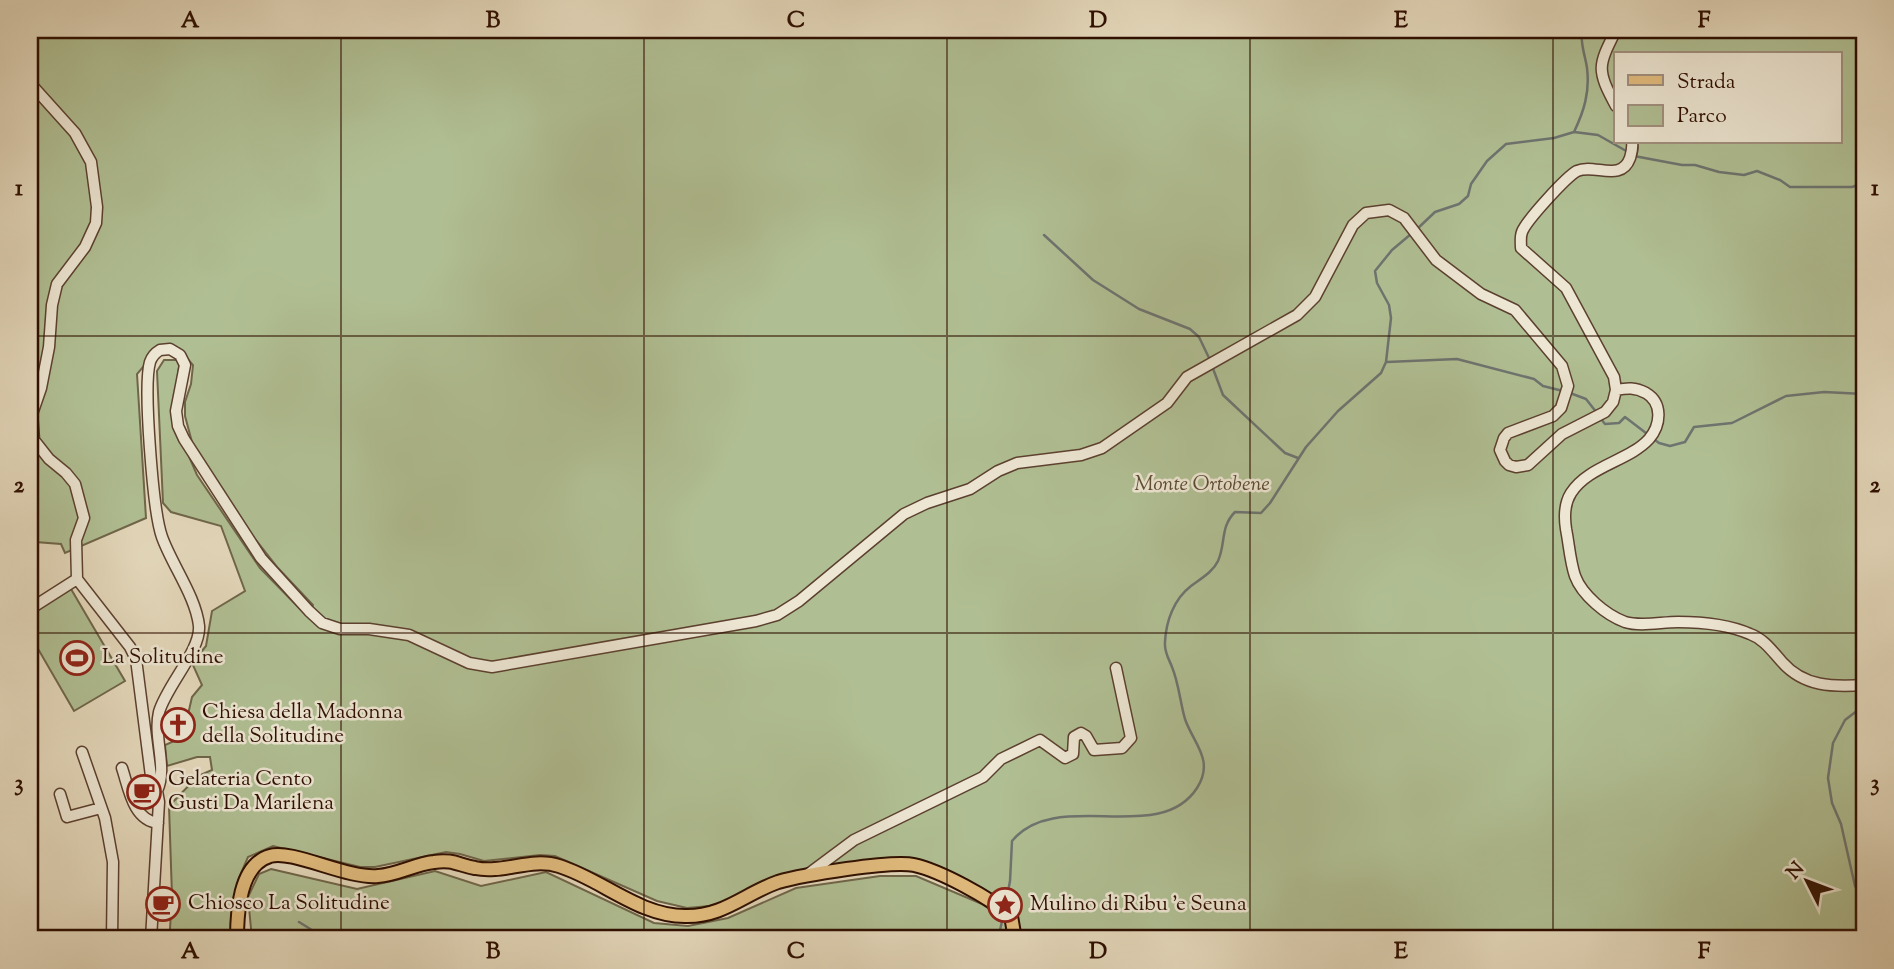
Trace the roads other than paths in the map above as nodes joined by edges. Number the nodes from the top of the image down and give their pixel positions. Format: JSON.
{"nodes":[{"id":1,"x":1616,"y":30,"type":"edge"},
{"id":2,"x":30,"y":83,"type":"edge"},
{"id":3,"x":1614,"y":102,"type":"edge"},
{"id":4,"x":1632,"y":145,"type":"edge"},
{"id":5,"x":1616,"y":390,"type":"junction"},
{"id":6,"x":77,"y":579,"type":"junction"},
{"id":7,"x":30,"y":609,"type":"edge"},
{"id":8,"x":1116,"y":668,"type":"dead end"},
{"id":9,"x":1864,"y":685,"type":"edge"},
{"id":10,"x":82,"y":752,"type":"dead end"},
{"id":11,"x":122,"y":768,"type":"dead end"},
{"id":12,"x":157,"y":791,"type":"junction"},
{"id":13,"x":60,"y":794,"type":"dead end"},
{"id":14,"x":101,"y":808,"type":"junction"},
{"id":15,"x":158,"y":823,"type":"junction"},
{"id":16,"x":804,"y":876,"type":"junction"},
{"id":17,"x":112,"y":939,"type":"edge"},
{"id":18,"x":151,"y":939,"type":"edge"},
{"id":19,"x":237,"y":939,"type":"edge"},
{"id":20,"x":1015,"y":939,"type":"edge"}],
"edges":[{"from":1,"to":3,"type":"street"},
{"from":2,"to":6,"type":"street"},
{"from":4,"to":5,"type":"street"},
{"from":5,"to":9,"type":"street"},
{"from":5,"to":12,"type":"street"},
{"from":6,"to":7,"type":"street"},
{"from":6,"to":12,"type":"street"},
{"from":8,"to":16,"type":"street"},
{"from":10,"to":14,"type":"street"},
{"from":11,"to":15,"type":"street"},
{"from":12,"to":15,"type":"street"},
{"from":13,"to":14,"type":"street"},
{"from":14,"to":17,"type":"street"},
{"from":15,"to":18,"type":"street"},
{"from":16,"to":19,"type":"main road"},
{"from":16,"to":20,"type":"main road"}]}
